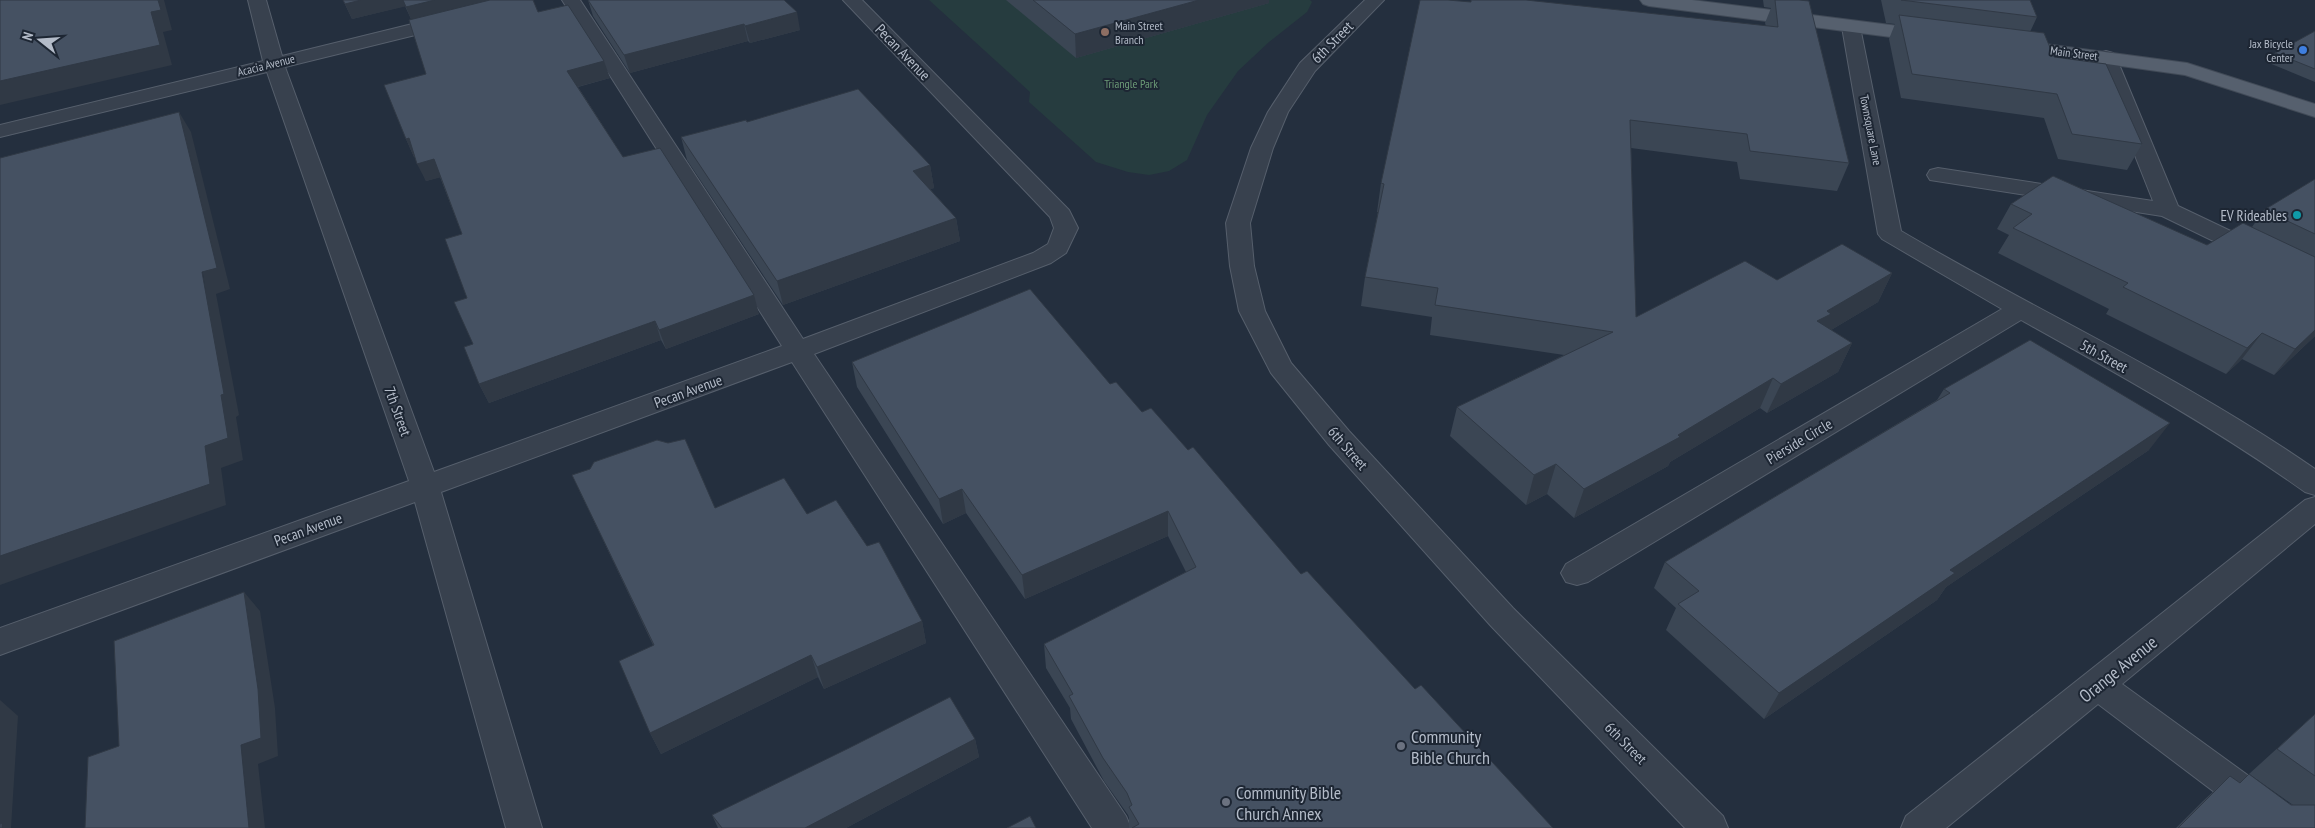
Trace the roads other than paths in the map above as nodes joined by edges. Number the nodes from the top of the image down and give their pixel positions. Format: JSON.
{"nodes":[{"id":1,"x":257,"y":0,"type":"edge"},
{"id":2,"x":571,"y":0,"type":"edge"},
{"id":3,"x":852,"y":0,"type":"edge"},
{"id":4,"x":1375,"y":0,"type":"edge"},
{"id":5,"x":1649,"y":0,"type":"edge"},
{"id":6,"x":1713,"y":4,"type":"edge"},
{"id":7,"x":465,"y":16,"type":"edge"},
{"id":8,"x":1851,"y":26,"type":"junction"},
{"id":9,"x":1949,"y":38,"type":"edge"},
{"id":10,"x":1998,"y":44,"type":"edge"},
{"id":11,"x":2106,"y":57,"type":"junction"},
{"id":12,"x":274,"y":63,"type":"junction"},
{"id":13,"x":2315,"y":111,"type":"edge"},
{"id":14,"x":0,"y":131,"type":"edge"},
{"id":15,"x":1938,"y":175,"type":"dead end"},
{"id":16,"x":2168,"y":210,"type":"junction"},
{"id":17,"x":1890,"y":234,"type":"joint"},
{"id":18,"x":2315,"y":281,"type":"edge"},
{"id":19,"x":2021,"y":310,"type":"junction"},
{"id":20,"x":799,"y":352,"type":"junction"},
{"id":21,"x":2315,"y":484,"type":"edge"},
{"id":22,"x":425,"y":486,"type":"junction"},
{"id":23,"x":2315,"y":508,"type":"edge"},
{"id":24,"x":1577,"y":573,"type":"dead end"},
{"id":25,"x":0,"y":642,"type":"edge"},
{"id":26,"x":2098,"y":685,"type":"junction"},
{"id":27,"x":524,"y":828,"type":"edge"},
{"id":28,"x":1113,"y":828,"type":"edge"},
{"id":29,"x":1710,"y":828,"type":"edge"},
{"id":30,"x":1919,"y":828,"type":"edge"},
{"id":31,"x":2291,"y":828,"type":"edge"}],
"edges":[{"from":1,"to":12,"type":"street","name":"7th Street"},
{"from":2,"to":20,"type":"street"},
{"from":3,"to":20,"type":"street","name":"Pecan Avenue"},
{"from":4,"to":29,"type":"street","name":"6th Street"},
{"from":5,"to":6,"type":"main road"},
{"from":6,"to":8,"type":"main road"},
{"from":7,"to":12,"type":"street","name":"Acacia Avenue"},
{"from":8,"to":9,"type":"main road"},
{"from":8,"to":17,"type":"street","name":"Townsquare Lane"},
{"from":10,"to":11,"type":"main road","name":"Main Street"},
{"from":11,"to":13,"type":"main road","name":"Main Street"},
{"from":11,"to":16,"type":"street"},
{"from":12,"to":14,"type":"street","name":"Acacia Avenue"},
{"from":12,"to":22,"type":"street","name":"7th Street"},
{"from":15,"to":16,"type":"street"},
{"from":16,"to":18,"type":"street"},
{"from":17,"to":19,"type":"street","name":"5th Street"},
{"from":19,"to":21,"type":"street","name":"5th Street"},
{"from":19,"to":24,"type":"street","name":"Pierside Circle"},
{"from":20,"to":22,"type":"street","name":"Pecan Avenue"},
{"from":20,"to":28,"type":"street"},
{"from":22,"to":25,"type":"street","name":"Pecan Avenue"},
{"from":22,"to":27,"type":"street","name":"7th Street"},
{"from":23,"to":26,"type":"street","name":"Orange Avenue"},
{"from":26,"to":30,"type":"street","name":"Orange Avenue"},
{"from":26,"to":31,"type":"street"}]}
